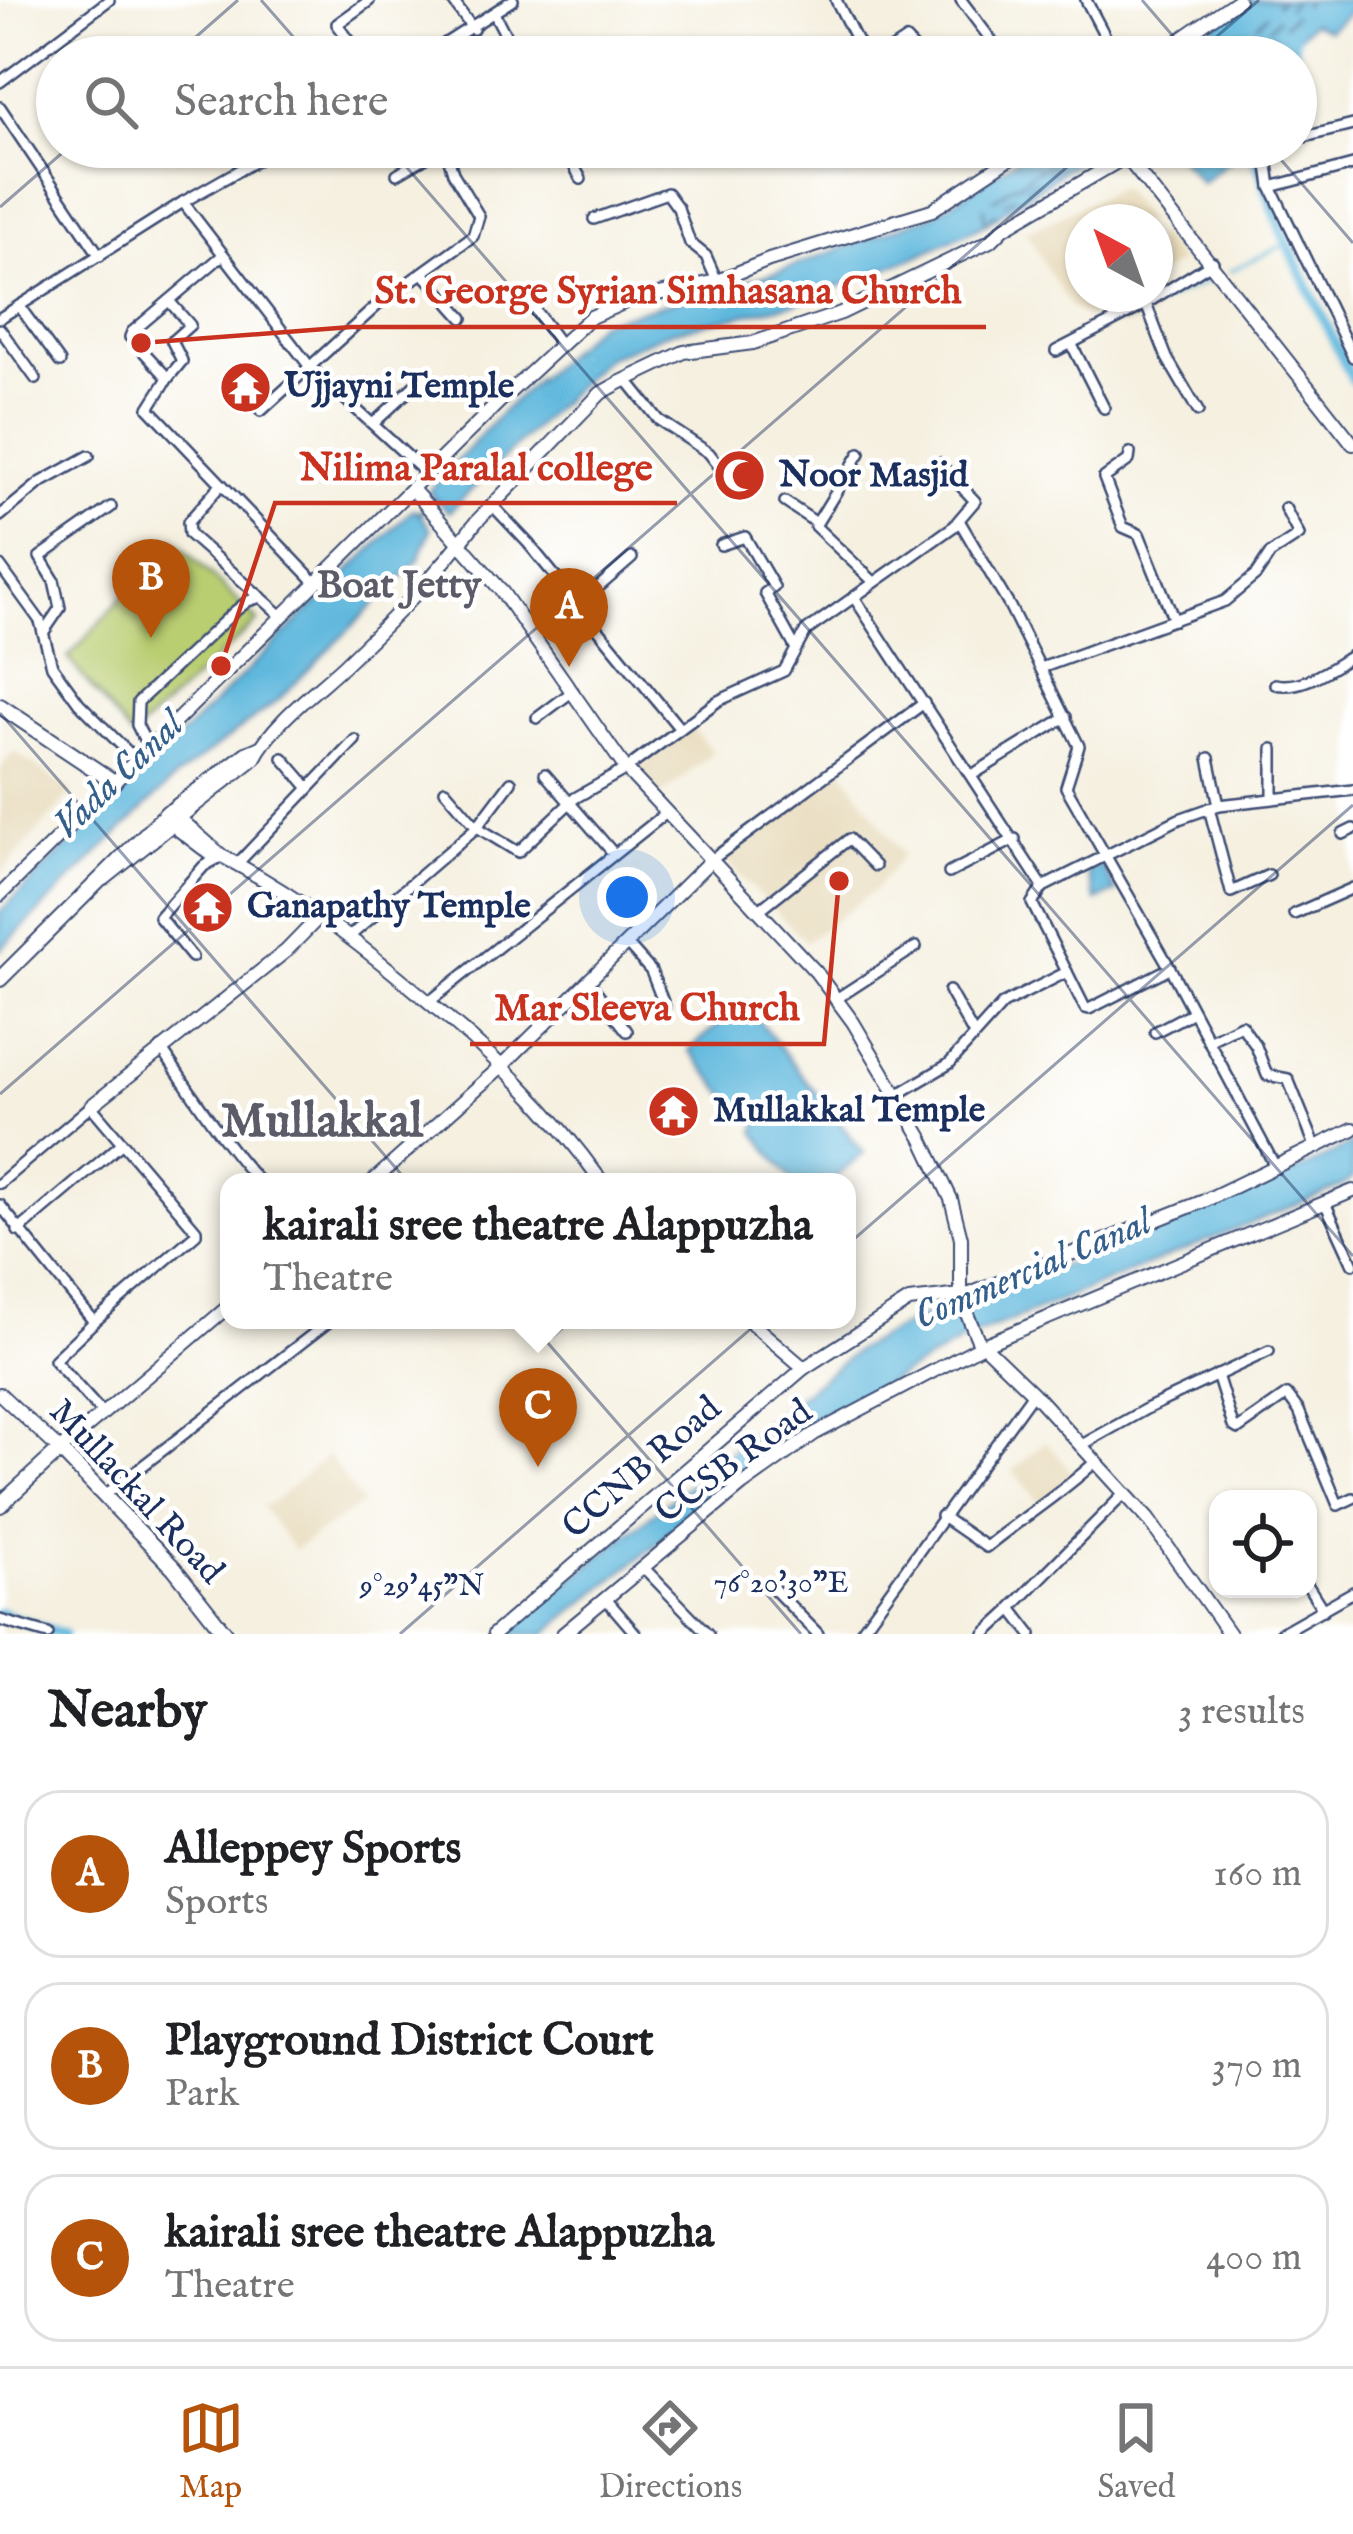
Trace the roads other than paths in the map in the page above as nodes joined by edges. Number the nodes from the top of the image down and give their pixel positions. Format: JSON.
{"nodes":[{"id":1,"x":109,"y":0,"type":"edge"},
{"id":2,"x":452,"y":0,"type":"edge"},
{"id":3,"x":513,"y":0,"type":"edge"},
{"id":4,"x":836,"y":0,"type":"edge"},
{"id":5,"x":961,"y":0,"type":"edge"},
{"id":6,"x":1087,"y":0,"type":"edge"},
{"id":7,"x":1238,"y":0,"type":"edge"},
{"id":8,"x":369,"y":1,"type":"edge"},
{"id":9,"x":494,"y":13,"type":"junction"},
{"id":10,"x":472,"y":29,"type":"junction"},
{"id":11,"x":61,"y":36,"type":"edge"},
{"id":12,"x":346,"y":36,"type":"edge"},
{"id":13,"x":460,"y":36,"type":"edge"},
{"id":14,"x":506,"y":36,"type":"edge"},
{"id":15,"x":855,"y":36,"type":"edge"},
{"id":16,"x":988,"y":36,"type":"edge"},
{"id":17,"x":1105,"y":36,"type":"edge"},
{"id":18,"x":1186,"y":36,"type":"edge"},
{"id":19,"x":36,"y":55,"type":"edge"},
{"id":20,"x":0,"y":82,"type":"edge"},
{"id":21,"x":0,"y":107,"type":"edge"},
{"id":22,"x":12,"y":121,"type":"junction"},
{"id":23,"x":1353,"y":125,"type":"edge"},
{"id":24,"x":0,"y":126,"type":"edge"},
{"id":25,"x":1317,"y":134,"type":"edge"},
{"id":26,"x":36,"y":158,"type":"edge"},
{"id":27,"x":1353,"y":165,"type":"edge"},
{"id":28,"x":43,"y":168,"type":"edge"},
{"id":29,"x":243,"y":168,"type":"edge"},
{"id":30,"x":410,"y":168,"type":"edge"},
{"id":31,"x":453,"y":168,"type":"edge"},
{"id":32,"x":575,"y":168,"type":"edge"},
{"id":33,"x":996,"y":168,"type":"edge"},
{"id":34,"x":1107,"y":168,"type":"edge"},
{"id":35,"x":1135,"y":168,"type":"edge"},
{"id":36,"x":1269,"y":168,"type":"edge"},
{"id":37,"x":398,"y":175,"type":"dead end"},
{"id":38,"x":580,"y":178,"type":"dead end"},
{"id":39,"x":1271,"y":187,"type":"junction"},
{"id":40,"x":183,"y":202,"type":"junction"},
{"id":41,"x":594,"y":219,"type":"dead end"},
{"id":42,"x":223,"y":255,"type":"junction"},
{"id":43,"x":100,"y":256,"type":"junction"},
{"id":44,"x":1213,"y":262,"type":"junction"},
{"id":45,"x":422,"y":273,"type":"junction"},
{"id":46,"x":717,"y":281,"type":"junction"},
{"id":47,"x":1173,"y":287,"type":"edge"},
{"id":48,"x":169,"y":301,"type":"junction"},
{"id":49,"x":528,"y":301,"type":"dead end"},
{"id":50,"x":19,"y":306,"type":"junction"},
{"id":51,"x":1131,"y":312,"type":"edge"},
{"id":52,"x":1148,"y":312,"type":"edge"},
{"id":53,"x":0,"y":318,"type":"edge"},
{"id":54,"x":463,"y":318,"type":"dead end"},
{"id":55,"x":0,"y":328,"type":"edge"},
{"id":56,"x":560,"y":344,"type":"junction"},
{"id":57,"x":1072,"y":345,"type":"junction"},
{"id":58,"x":1056,"y":351,"type":"dead end"},
{"id":59,"x":1353,"y":357,"type":"edge"},
{"id":60,"x":60,"y":362,"type":"dead end"},
{"id":61,"x":310,"y":367,"type":"junction"},
{"id":62,"x":168,"y":378,"type":"junction"},
{"id":63,"x":36,"y":379,"type":"dead end"},
{"id":64,"x":626,"y":379,"type":"junction"},
{"id":65,"x":416,"y":384,"type":"dead end"},
{"id":66,"x":1104,"y":408,"type":"dead end"},
{"id":67,"x":260,"y":411,"type":"dead end"},
{"id":68,"x":1198,"y":411,"type":"dead end"},
{"id":69,"x":374,"y":422,"type":"junction"},
{"id":70,"x":1353,"y":444,"type":"edge"},
{"id":71,"x":860,"y":453,"type":"dead end"},
{"id":72,"x":1130,"y":453,"type":"dead end"},
{"id":73,"x":88,"y":456,"type":"dead end"},
{"id":74,"x":939,"y":464,"type":"dead end"},
{"id":75,"x":722,"y":470,"type":"dead end"},
{"id":76,"x":427,"y":474,"type":"junction"},
{"id":77,"x":220,"y":486,"type":"junction"},
{"id":78,"x":412,"y":489,"type":"junction"},
{"id":79,"x":785,"y":502,"type":"dead end"},
{"id":80,"x":493,"y":506,"type":"junction"},
{"id":81,"x":111,"y":507,"type":"dead end"},
{"id":82,"x":1285,"y":508,"type":"dead end"},
{"id":83,"x":0,"y":516,"type":"edge"},
{"id":84,"x":815,"y":522,"type":"junction"},
{"id":85,"x":957,"y":522,"type":"junction"},
{"id":86,"x":461,"y":545,"type":"junction"},
{"id":87,"x":721,"y":545,"type":"dead end"},
{"id":88,"x":632,"y":558,"type":"dead end"},
{"id":89,"x":0,"y":566,"type":"edge"},
{"id":90,"x":874,"y":582,"type":"junction"},
{"id":91,"x":316,"y":583,"type":"junction"},
{"id":92,"x":261,"y":597,"type":"junction"},
{"id":93,"x":854,"y":597,"type":"junction"},
{"id":94,"x":578,"y":605,"type":"junction"},
{"id":95,"x":282,"y":616,"type":"junction"},
{"id":96,"x":1174,"y":620,"type":"junction"},
{"id":97,"x":44,"y":633,"type":"junction"},
{"id":98,"x":795,"y":647,"type":"junction"},
{"id":99,"x":1353,"y":656,"type":"edge"},
{"id":100,"x":1041,"y":668,"type":"junction"},
{"id":101,"x":1275,"y":684,"type":"dead end"},
{"id":102,"x":573,"y":691,"type":"junction"},
{"id":103,"x":924,"y":703,"type":"junction"},
{"id":104,"x":0,"y":706,"type":"edge"},
{"id":105,"x":1066,"y":717,"type":"junction"},
{"id":106,"x":537,"y":718,"type":"dead end"},
{"id":107,"x":680,"y":729,"type":"junction"},
{"id":108,"x":355,"y":740,"type":"dead end"},
{"id":109,"x":148,"y":747,"type":"junction"},
{"id":110,"x":1273,"y":748,"type":"dead end"},
{"id":111,"x":283,"y":758,"type":"dead end"},
{"id":112,"x":1209,"y":758,"type":"dead end"},
{"id":113,"x":135,"y":759,"type":"junction"},
{"id":114,"x":626,"y":769,"type":"junction"},
{"id":115,"x":545,"y":773,"type":"dead end"},
{"id":116,"x":972,"y":775,"type":"junction"},
{"id":117,"x":114,"y":782,"type":"junction"},
{"id":118,"x":511,"y":782,"type":"dead end"},
{"id":119,"x":308,"y":787,"type":"junction"},
{"id":120,"x":445,"y":790,"type":"dead end"},
{"id":121,"x":1353,"y":790,"type":"edge"},
{"id":122,"x":1273,"y":796,"type":"junction"},
{"id":123,"x":568,"y":804,"type":"junction"},
{"id":124,"x":1214,"y":806,"type":"junction"},
{"id":125,"x":665,"y":814,"type":"junction"},
{"id":126,"x":170,"y":818,"type":"junction"},
{"id":127,"x":477,"y":827,"type":"junction"},
{"id":128,"x":1015,"y":838,"type":"junction"},
{"id":129,"x":614,"y":854,"type":"junction"},
{"id":130,"x":222,"y":856,"type":"junction"},
{"id":131,"x":1103,"y":857,"type":"junction"},
{"id":132,"x":710,"y":861,"type":"junction"},
{"id":133,"x":237,"y":864,"type":"junction"},
{"id":134,"x":875,"y":866,"type":"dead end"},
{"id":135,"x":949,"y":873,"type":"dead end"},
{"id":136,"x":1270,"y":875,"type":"dead end"},
{"id":137,"x":1043,"y":887,"type":"junction"},
{"id":138,"x":1353,"y":888,"type":"edge"},
{"id":139,"x":0,"y":895,"type":"edge"},
{"id":140,"x":758,"y":911,"type":"junction"},
{"id":141,"x":322,"y":914,"type":"junction"},
{"id":142,"x":1294,"y":914,"type":"dead end"},
{"id":143,"x":350,"y":936,"type":"junction"},
{"id":144,"x":627,"y":944,"type":"junction"},
{"id":145,"x":916,"y":947,"type":"dead end"},
{"id":146,"x":192,"y":957,"type":"dead end"},
{"id":147,"x":1170,"y":968,"type":"junction"},
{"id":148,"x":1067,"y":972,"type":"junction"},
{"id":149,"x":0,"y":979,"type":"edge"},
{"id":150,"x":589,"y":982,"type":"junction"},
{"id":151,"x":949,"y":991,"type":"dead end"},
{"id":152,"x":836,"y":999,"type":"junction"},
{"id":153,"x":429,"y":1002,"type":"junction"},
{"id":154,"x":665,"y":1007,"type":"dead end"},
{"id":155,"x":1193,"y":1012,"type":"junction"},
{"id":156,"x":627,"y":1031,"type":"dead end"},
{"id":157,"x":1156,"y":1032,"type":"dead end"},
{"id":158,"x":974,"y":1035,"type":"junction"},
{"id":159,"x":1208,"y":1041,"type":"junction"},
{"id":160,"x":161,"y":1048,"type":"junction"},
{"id":161,"x":504,"y":1064,"type":"junction"},
{"id":162,"x":895,"y":1096,"type":"junction"},
{"id":163,"x":91,"y":1106,"type":"junction"},
{"id":164,"x":1353,"y":1129,"type":"edge"},
{"id":165,"x":120,"y":1144,"type":"junction"},
{"id":166,"x":1316,"y":1148,"type":"junction"},
{"id":167,"x":1276,"y":1168,"type":"junction"},
{"id":168,"x":251,"y":1173,"type":"edge"},
{"id":169,"x":382,"y":1173,"type":"edge"},
{"id":170,"x":595,"y":1173,"type":"edge"},
{"id":171,"x":0,"y":1183,"type":"edge"},
{"id":172,"x":1353,"y":1191,"type":"edge"},
{"id":173,"x":0,"y":1204,"type":"edge"},
{"id":174,"x":1326,"y":1205,"type":"junction"},
{"id":175,"x":18,"y":1231,"type":"junction"},
{"id":176,"x":1353,"y":1234,"type":"edge"},
{"id":177,"x":1342,"y":1240,"type":"junction"},
{"id":178,"x":1353,"y":1264,"type":"edge"},
{"id":179,"x":960,"y":1298,"type":"junction"},
{"id":180,"x":220,"y":1314,"type":"edge"},
{"id":181,"x":94,"y":1322,"type":"junction"},
{"id":182,"x":319,"y":1329,"type":"edge"},
{"id":183,"x":758,"y":1329,"type":"edge"},
{"id":184,"x":981,"y":1343,"type":"junction"},
{"id":185,"x":1269,"y":1351,"type":"dead end"},
{"id":186,"x":804,"y":1368,"type":"junction"},
{"id":187,"x":1217,"y":1375,"type":"junction"},
{"id":188,"x":1033,"y":1393,"type":"junction"},
{"id":189,"x":0,"y":1394,"type":"edge"},
{"id":190,"x":102,"y":1413,"type":"junction"},
{"id":191,"x":1080,"y":1446,"type":"junction"},
{"id":192,"x":60,"y":1450,"type":"junction"},
{"id":193,"x":1095,"y":1462,"type":"junction"},
{"id":194,"x":1125,"y":1493,"type":"junction"},
{"id":195,"x":105,"y":1495,"type":"junction"},
{"id":196,"x":1353,"y":1498,"type":"edge"},
{"id":197,"x":0,"y":1505,"type":"edge"},
{"id":198,"x":941,"y":1516,"type":"junction"},
{"id":199,"x":644,"y":1568,"type":"junction"},
{"id":200,"x":772,"y":1587,"type":"dead end"},
{"id":201,"x":1353,"y":1592,"type":"edge"},
{"id":202,"x":1316,"y":1598,"type":"edge"},
{"id":203,"x":606,"y":1599,"type":"junction"},
{"id":204,"x":1011,"y":1610,"type":"junction"},
{"id":205,"x":1323,"y":1610,"type":"junction"},
{"id":206,"x":0,"y":1620,"type":"edge"},
{"id":207,"x":47,"y":1634,"type":"edge"},
{"id":208,"x":226,"y":1634,"type":"edge"},
{"id":209,"x":494,"y":1634,"type":"edge"},
{"id":210,"x":563,"y":1634,"type":"edge"},
{"id":211,"x":636,"y":1634,"type":"edge"},
{"id":212,"x":708,"y":1634,"type":"edge"},
{"id":213,"x":818,"y":1634,"type":"edge"},
{"id":214,"x":859,"y":1634,"type":"edge"},
{"id":215,"x":985,"y":1634,"type":"edge"},
{"id":216,"x":1031,"y":1634,"type":"edge"},
{"id":217,"x":1229,"y":1634,"type":"edge"},
{"id":218,"x":1280,"y":1634,"type":"edge"}],
"edges":[{"from":1,"to":11,"type":"street"},
{"from":2,"to":10,"type":"street"},
{"from":3,"to":9,"type":"street"},
{"from":4,"to":15,"type":"street"},
{"from":5,"to":16,"type":"street"},
{"from":6,"to":17,"type":"street"},
{"from":7,"to":18,"type":"main road"},
{"from":8,"to":12,"type":"street"},
{"from":9,"to":10,"type":"street"},
{"from":9,"to":14,"type":"street"},
{"from":10,"to":13,"type":"street"},
{"from":19,"to":20,"type":"street"},
{"from":21,"to":22,"type":"street"},
{"from":22,"to":24,"type":"street"},
{"from":22,"to":26,"type":"street"},
{"from":23,"to":25,"type":"street"},
{"from":27,"to":39,"type":"street"},
{"from":28,"to":43,"type":"street"},
{"from":29,"to":40,"type":"street"},
{"from":30,"to":37,"type":"street"},
{"from":31,"to":45,"type":"street"},
{"from":32,"to":38,"type":"street"},
{"from":33,"to":46,"type":"main road"},
{"from":34,"to":64,"type":"main road"},
{"from":35,"to":44,"type":"main road"},
{"from":36,"to":39,"type":"street"},
{"from":39,"to":59,"type":"street"},
{"from":40,"to":42,"type":"street"},
{"from":40,"to":43,"type":"street"},
{"from":41,"to":46,"type":"street"},
{"from":42,"to":48,"type":"street"},
{"from":42,"to":61,"type":"street"},
{"from":43,"to":50,"type":"street"},
{"from":44,"to":47,"type":"street"},
{"from":44,"to":70,"type":"main road"},
{"from":45,"to":54,"type":"street"},
{"from":45,"to":61,"type":"street"},
{"from":46,"to":56,"type":"main road"},
{"from":48,"to":62,"type":"street"},
{"from":48,"to":62,"type":"street"},
{"from":49,"to":56,"type":"street"},
{"from":50,"to":53,"type":"street"},
{"from":50,"to":60,"type":"street"},
{"from":51,"to":57,"type":"street"},
{"from":52,"to":68,"type":"street"},
{"from":55,"to":63,"type":"street"},
{"from":56,"to":76,"type":"main road"},
{"from":57,"to":58,"type":"street"},
{"from":57,"to":66,"type":"street"},
{"from":61,"to":67,"type":"street"},
{"from":61,"to":69,"type":"street"},
{"from":62,"to":77,"type":"street"},
{"from":64,"to":75,"type":"street"},
{"from":64,"to":80,"type":"main road"},
{"from":65,"to":69,"type":"street"},
{"from":69,"to":76,"type":"street"},
{"from":71,"to":84,"type":"street"},
{"from":72,"to":96,"type":"street"},
{"from":73,"to":83,"type":"street"},
{"from":74,"to":85,"type":"street"},
{"from":76,"to":78,"type":"main road"},
{"from":77,"to":91,"type":"street"},
{"from":77,"to":92,"type":"street"},
{"from":78,"to":86,"type":"main road"},
{"from":78,"to":91,"type":"main road"},
{"from":79,"to":84,"type":"street"},
{"from":80,"to":86,"type":"main road"},
{"from":80,"to":94,"type":"street"},
{"from":81,"to":97,"type":"street"},
{"from":82,"to":96,"type":"street"},
{"from":84,"to":90,"type":"street"},
{"from":85,"to":90,"type":"street"},
{"from":85,"to":100,"type":"street"},
{"from":86,"to":102,"type":"main road"},
{"from":86,"to":126,"type":"main road"},
{"from":87,"to":98,"type":"street"},
{"from":88,"to":94,"type":"street"},
{"from":89,"to":97,"type":"street"},
{"from":90,"to":93,"type":"street"},
{"from":91,"to":95,"type":"main road"},
{"from":92,"to":95,"type":"street"},
{"from":92,"to":109,"type":"street"},
{"from":93,"to":98,"type":"street"},
{"from":93,"to":103,"type":"street"},
{"from":94,"to":107,"type":"street"},
{"from":95,"to":109,"type":"main road"},
{"from":96,"to":100,"type":"street"},
{"from":97,"to":113,"type":"street"},
{"from":98,"to":107,"type":"street"},
{"from":99,"to":101,"type":"street"},
{"from":100,"to":105,"type":"street"},
{"from":102,"to":106,"type":"street"},
{"from":102,"to":114,"type":"main road"},
{"from":103,"to":116,"type":"street"},
{"from":103,"to":132,"type":"street"},
{"from":104,"to":117,"type":"main road"},
{"from":105,"to":116,"type":"street"},
{"from":105,"to":131,"type":"street"},
{"from":107,"to":114,"type":"street"},
{"from":108,"to":119,"type":"street"},
{"from":109,"to":113,"type":"main road"},
{"from":110,"to":122,"type":"street"},
{"from":111,"to":119,"type":"street"},
{"from":112,"to":124,"type":"street"},
{"from":113,"to":117,"type":"main road"},
{"from":114,"to":123,"type":"street"},
{"from":114,"to":125,"type":"main road"},
{"from":115,"to":123,"type":"street"},
{"from":116,"to":128,"type":"street"},
{"from":117,"to":139,"type":"main road"},
{"from":118,"to":127,"type":"street"},
{"from":119,"to":133,"type":"street"},
{"from":120,"to":127,"type":"street"},
{"from":121,"to":122,"type":"street"},
{"from":122,"to":124,"type":"street"},
{"from":123,"to":127,"type":"street"},
{"from":123,"to":129,"type":"street"},
{"from":124,"to":131,"type":"street"},
{"from":124,"to":136,"type":"street"},
{"from":125,"to":129,"type":"street"},
{"from":125,"to":132,"type":"main road"},
{"from":126,"to":130,"type":"main road"},
{"from":126,"to":149,"type":"main road"},
{"from":127,"to":143,"type":"street"},
{"from":128,"to":135,"type":"street"},
{"from":128,"to":137,"type":"street"},
{"from":129,"to":153,"type":"street"},
{"from":130,"to":133,"type":"main road"},
{"from":130,"to":146,"type":"street"},
{"from":131,"to":137,"type":"street"},
{"from":131,"to":147,"type":"street"},
{"from":132,"to":140,"type":"main road"},
{"from":132,"to":144,"type":"main road"},
{"from":133,"to":141,"type":"main road"},
{"from":134,"to":140,"type":"street"},
{"from":137,"to":148,"type":"street"},
{"from":138,"to":142,"type":"street"},
{"from":140,"to":152,"type":"main road"},
{"from":141,"to":143,"type":"main road"},
{"from":141,"to":160,"type":"main road"},
{"from":143,"to":153,"type":"main road"},
{"from":144,"to":150,"type":"main road"},
{"from":144,"to":154,"type":"street"},
{"from":145,"to":152,"type":"street"},
{"from":147,"to":148,"type":"street"},
{"from":147,"to":155,"type":"street"},
{"from":148,"to":158,"type":"street"},
{"from":150,"to":156,"type":"street"},
{"from":150,"to":161,"type":"main road"},
{"from":151,"to":158,"type":"street"},
{"from":152,"to":162,"type":"main road"},
{"from":153,"to":161,"type":"main road"},
{"from":155,"to":157,"type":"street"},
{"from":155,"to":159,"type":"street"},
{"from":158,"to":162,"type":"street"},
{"from":159,"to":166,"type":"street"},
{"from":159,"to":167,"type":"street"},
{"from":160,"to":163,"type":"main road"},
{"from":160,"to":168,"type":"street"},
{"from":161,"to":169,"type":"main road"},
{"from":161,"to":170,"type":"main road"},
{"from":162,"to":179,"type":"main road"},
{"from":163,"to":165,"type":"street"},
{"from":163,"to":171,"type":"street"},
{"from":164,"to":166,"type":"main road","name":"CCNB Road"},
{"from":165,"to":175,"type":"street"},
{"from":165,"to":181,"type":"street"},
{"from":166,"to":167,"type":"main road","name":"CCNB Road"},
{"from":167,"to":179,"type":"main road","name":"CCNB Road"},
{"from":172,"to":174,"type":"main road","name":"CCSB Road"},
{"from":173,"to":175,"type":"street"},
{"from":174,"to":177,"type":"street"},
{"from":174,"to":184,"type":"main road","name":"CCSB Road"},
{"from":175,"to":181,"type":"street"},
{"from":176,"to":177,"type":"street"},
{"from":177,"to":178,"type":"street"},
{"from":179,"to":184,"type":"main road"},
{"from":179,"to":186,"type":"main road","name":"CCNB Road"},
{"from":180,"to":190,"type":"main road"},
{"from":181,"to":190,"type":"street"},
{"from":182,"to":195,"type":"street"},
{"from":183,"to":186,"type":"main road"},
{"from":184,"to":188,"type":"main road"},
{"from":184,"to":199,"type":"main road","name":"CCSB Road"},
{"from":185,"to":187,"type":"street"},
{"from":186,"to":209,"type":"main road","name":"CCNB Road"},
{"from":187,"to":191,"type":"street"},
{"from":187,"to":196,"type":"street"},
{"from":188,"to":191,"type":"main road"},
{"from":188,"to":198,"type":"street"},
{"from":189,"to":192,"type":"main road","name":"Mullackal Road"},
{"from":190,"to":192,"type":"main road"},
{"from":191,"to":193,"type":"main road"},
{"from":192,"to":195,"type":"main road","name":"Mullackal Road"},
{"from":192,"to":197,"type":"main road"},
{"from":193,"to":194,"type":"main road"},
{"from":193,"to":198,"type":"street"},
{"from":194,"to":204,"type":"street"},
{"from":194,"to":217,"type":"main road"},
{"from":195,"to":208,"type":"main road","name":"Mullackal Road"},
{"from":198,"to":214,"type":"street"},
{"from":199,"to":203,"type":"main road","name":"CCSB Road"},
{"from":199,"to":212,"type":"street"},
{"from":200,"to":213,"type":"street"},
{"from":201,"to":205,"type":"street"},
{"from":202,"to":205,"type":"street"},
{"from":203,"to":210,"type":"main road","name":"CCSB Road"},
{"from":203,"to":211,"type":"street"},
{"from":204,"to":215,"type":"street"},
{"from":204,"to":216,"type":"street"},
{"from":205,"to":218,"type":"street"},
{"from":206,"to":207,"type":"street"}]}
